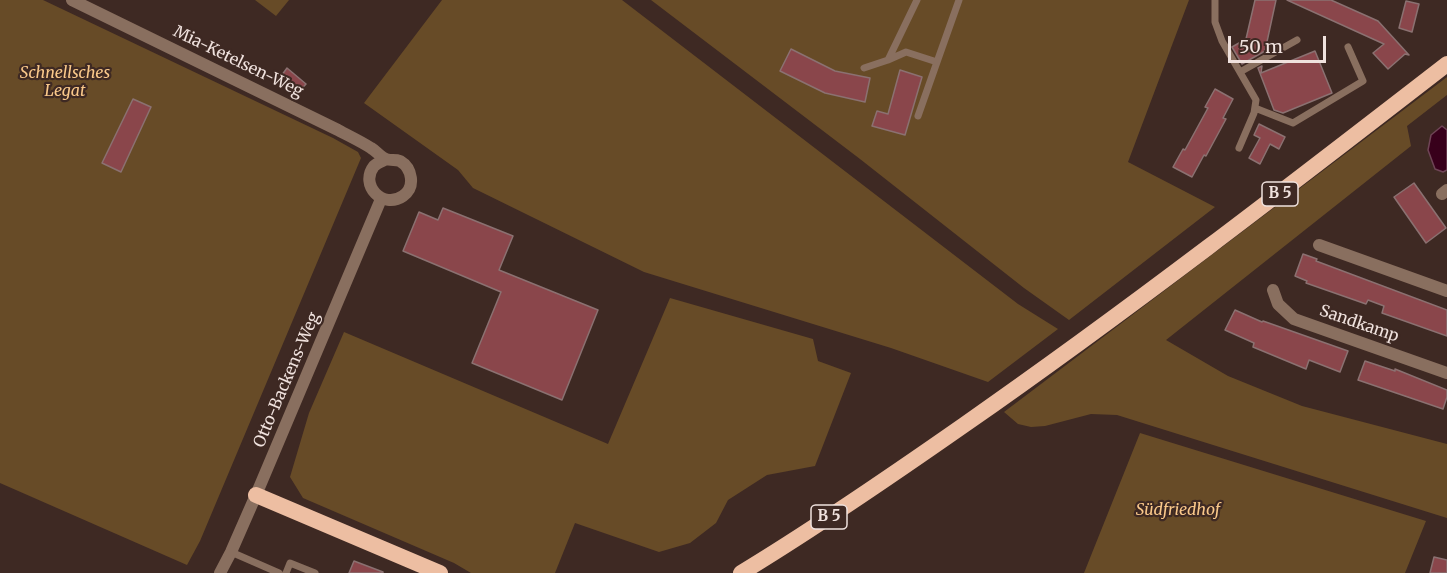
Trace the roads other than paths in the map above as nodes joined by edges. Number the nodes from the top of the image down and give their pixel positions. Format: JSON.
{"nodes":[{"id":1,"x":72,"y":0,"type":"edge"},
{"id":2,"x":917,"y":0,"type":"edge"},
{"id":3,"x":958,"y":0,"type":"edge"},
{"id":4,"x":1215,"y":0,"type":"edge"},
{"id":5,"x":1297,"y":40,"type":"dead end"},
{"id":6,"x":1348,"y":47,"type":"dead end"},
{"id":7,"x":888,"y":60,"type":"junction"},
{"id":8,"x":937,"y":62,"type":"junction"},
{"id":9,"x":1447,"y":64,"type":"edge"},
{"id":10,"x":864,"y":68,"type":"dead end"},
{"id":11,"x":1240,"y":72,"type":"junction"},
{"id":12,"x":1255,"y":108,"type":"junction"},
{"id":13,"x":918,"y":116,"type":"dead end"},
{"id":14,"x":1239,"y":148,"type":"dead end"},
{"id":15,"x":386,"y":159,"type":"junction"},
{"id":16,"x":381,"y":199,"type":"junction"},
{"id":17,"x":1319,"y":245,"type":"dead end"},
{"id":18,"x":1273,"y":290,"type":"dead end"},
{"id":19,"x":1447,"y":291,"type":"edge"},
{"id":20,"x":1447,"y":373,"type":"edge"},
{"id":21,"x":256,"y":495,"type":"junction"},
{"id":22,"x":231,"y":552,"type":"junction"},
{"id":23,"x":772,"y":554,"type":"junction"},
{"id":24,"x":220,"y":573,"type":"edge"},
{"id":25,"x":279,"y":573,"type":"edge"},
{"id":26,"x":286,"y":573,"type":"edge"},
{"id":27,"x":315,"y":573,"type":"edge"},
{"id":28,"x":440,"y":573,"type":"edge"},
{"id":29,"x":741,"y":573,"type":"edge"},
{"id":30,"x":748,"y":573,"type":"edge"}],
"edges":[{"from":1,"to":15,"type":"street","name":"Mia-Ketelsen-Weg"},
{"from":2,"to":7,"type":"lane"},
{"from":3,"to":8,"type":"lane"},
{"from":4,"to":11,"type":"lane"},
{"from":5,"to":11,"type":"lane"},
{"from":6,"to":12,"type":"lane"},
{"from":7,"to":8,"type":"lane"},
{"from":7,"to":10,"type":"lane"},
{"from":8,"to":13,"type":"lane"},
{"from":9,"to":23,"type":"highway","number":"B 5"},
{"from":11,"to":12,"type":"lane"},
{"from":12,"to":14,"type":"lane"},
{"from":15,"to":16,"type":"street"},
{"from":15,"to":16,"type":"street","name":"Mia-Ketelsen-Weg"},
{"from":16,"to":21,"type":"street","name":"Otto-Backens-Weg"},
{"from":17,"to":19,"type":"street"},
{"from":18,"to":20,"type":"street","name":"Sandkamp"},
{"from":21,"to":22,"type":"street","name":"Otto-Backens-Weg"},
{"from":21,"to":28,"type":"highway"},
{"from":22,"to":24,"type":"street","name":"Otto-Backens-Weg"},
{"from":22,"to":25,"type":"lane"},
{"from":23,"to":29,"type":"highway","number":"B 5"},
{"from":23,"to":30,"type":"highway"},
{"from":26,"to":27,"type":"lane"}]}
